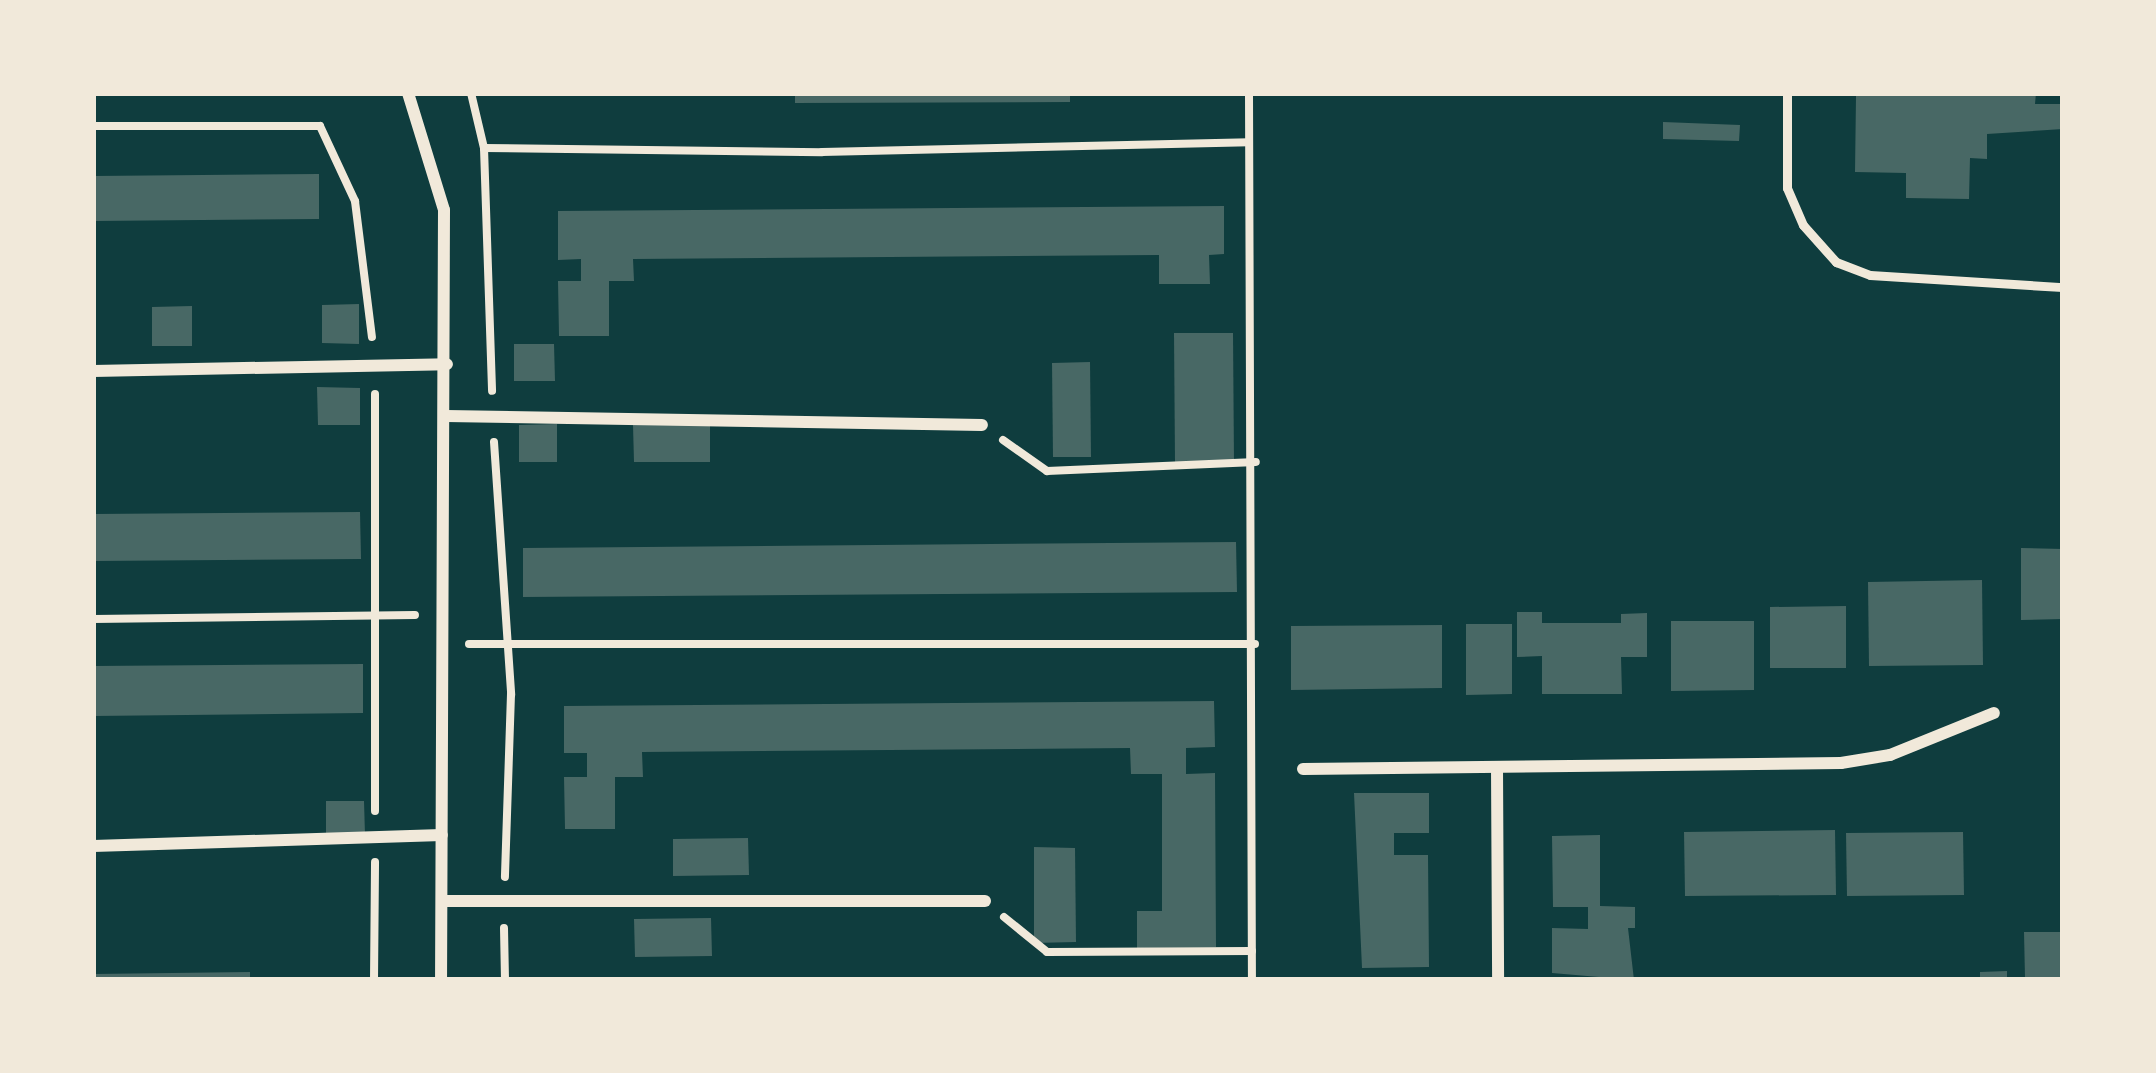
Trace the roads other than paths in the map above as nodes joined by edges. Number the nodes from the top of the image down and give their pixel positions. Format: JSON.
{"nodes":[{"id":1,"x":408,"y":93,"type":"edge"},
{"id":2,"x":1787,"y":93,"type":"edge"},
{"id":3,"x":2063,"y":287,"type":"edge"},
{"id":4,"x":447,"y":364,"type":"junction"},
{"id":5,"x":93,"y":370,"type":"edge"},
{"id":6,"x":446,"y":416,"type":"junction"},
{"id":7,"x":982,"y":425,"type":"road end"},
{"id":8,"x":1994,"y":713,"type":"dead end"},
{"id":9,"x":1497,"y":767,"type":"junction"},
{"id":10,"x":1304,"y":769,"type":"dead end"},
{"id":11,"x":442,"y":835,"type":"junction"},
{"id":12,"x":93,"y":846,"type":"edge"},
{"id":13,"x":442,"y":901,"type":"junction"},
{"id":14,"x":985,"y":901,"type":"road end"},
{"id":15,"x":441,"y":980,"type":"edge"},
{"id":16,"x":1498,"y":980,"type":"edge"}],
"edges":[{"from":1,"to":4,"type":"street"},
{"from":2,"to":3,"type":"lane"},
{"from":4,"to":5,"type":"street"},
{"from":4,"to":6,"type":"street"},
{"from":6,"to":7,"type":"street"},
{"from":6,"to":11,"type":"street"},
{"from":8,"to":9,"type":"street"},
{"from":9,"to":10,"type":"street"},
{"from":9,"to":16,"type":"street"},
{"from":11,"to":12,"type":"street"},
{"from":11,"to":13,"type":"street"},
{"from":13,"to":14,"type":"street"},
{"from":13,"to":15,"type":"street"}]}
